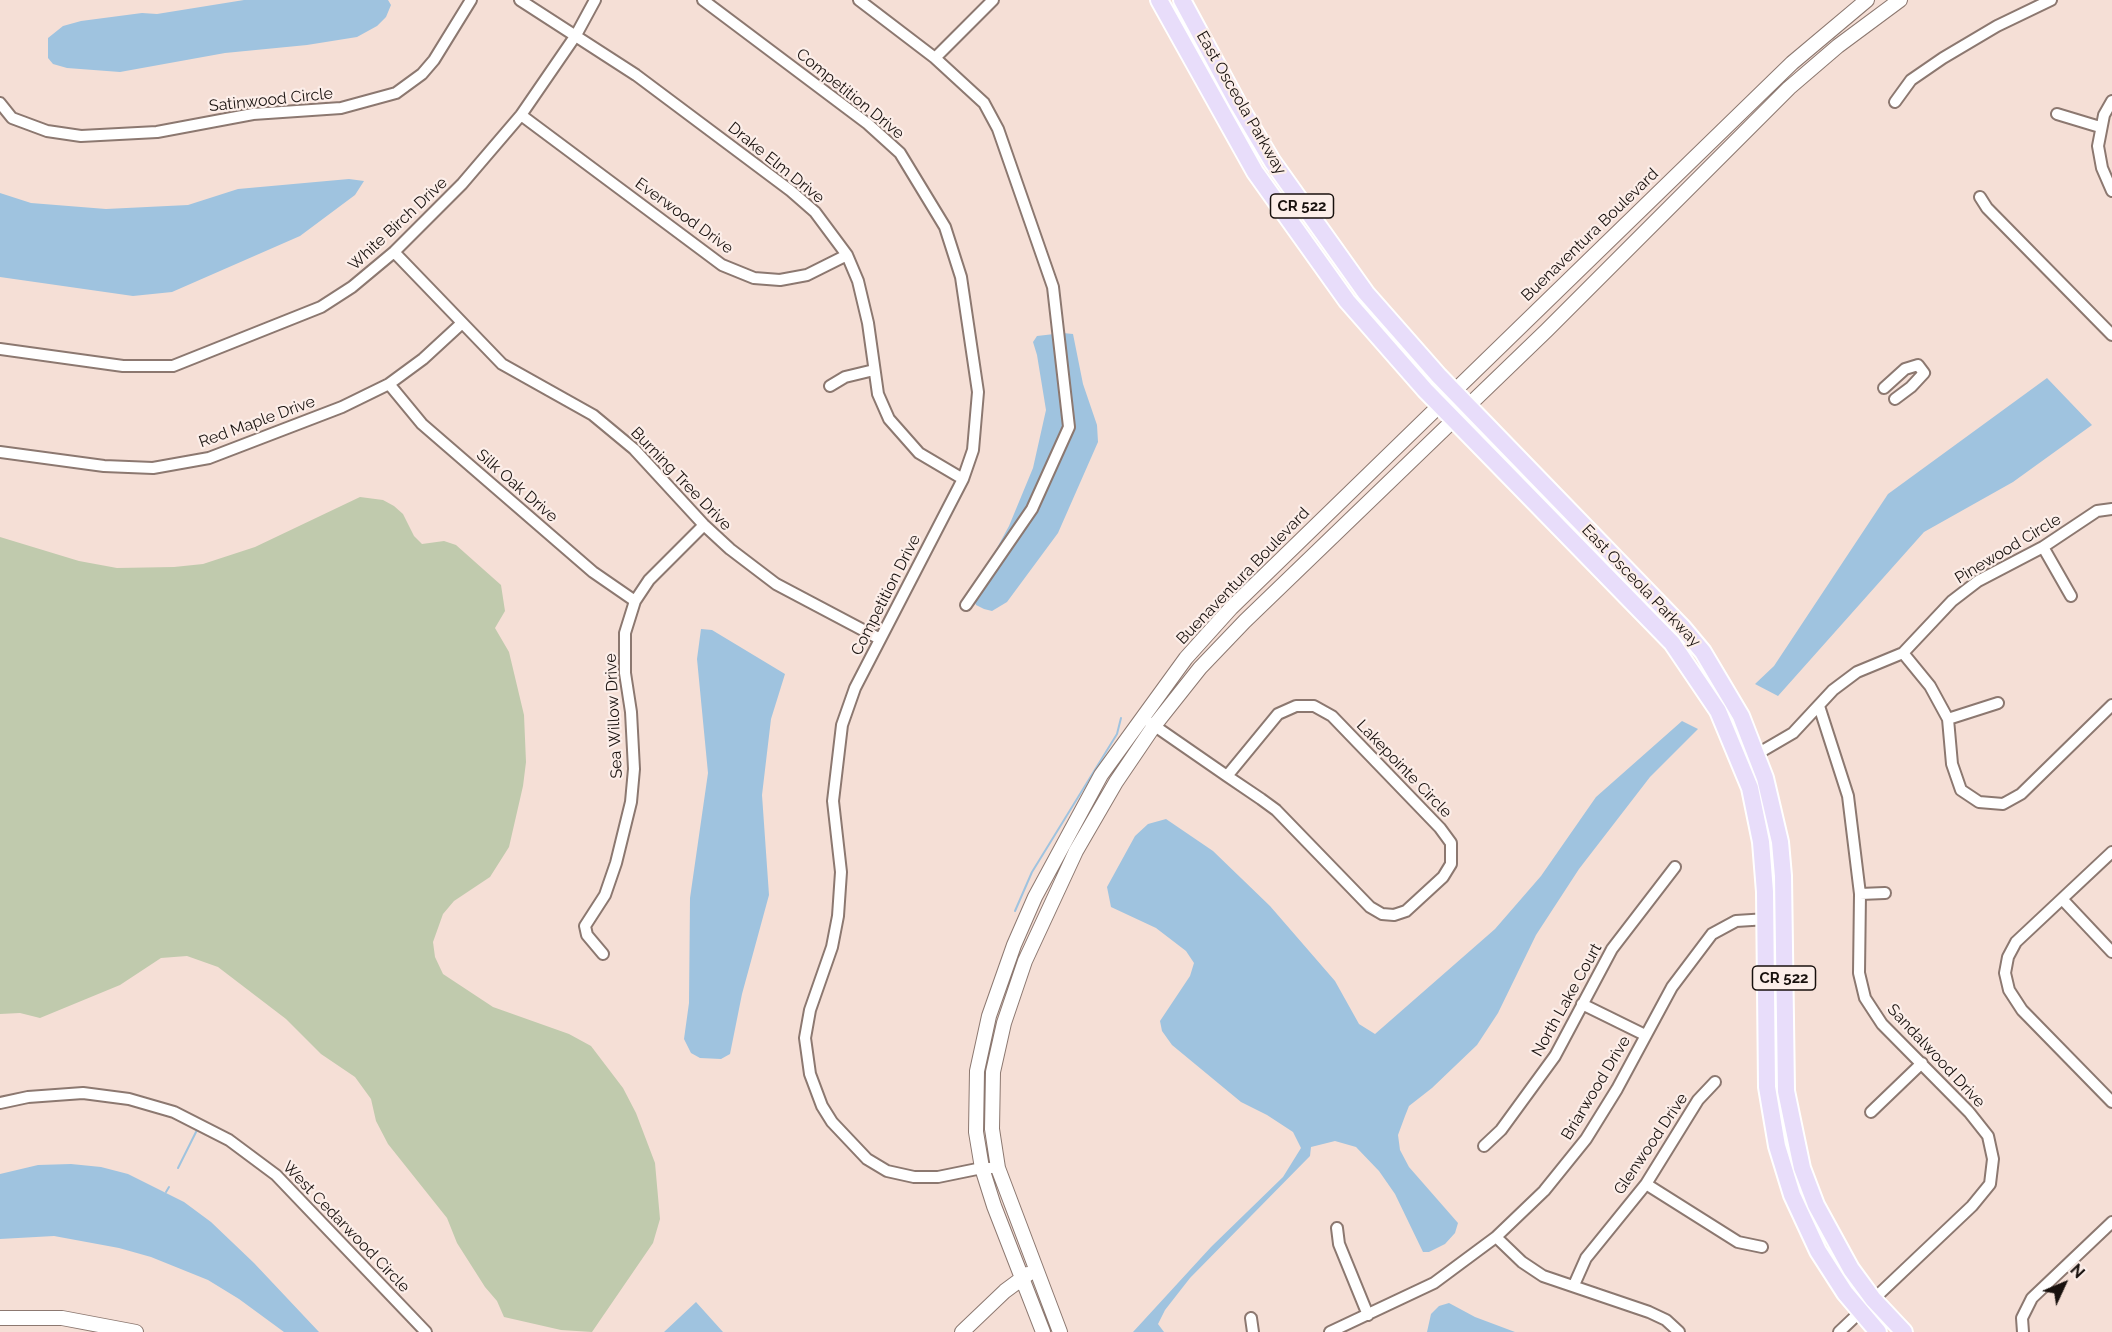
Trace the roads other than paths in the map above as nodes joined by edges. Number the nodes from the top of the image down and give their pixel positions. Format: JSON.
{"nodes":[{"id":1,"x":471,"y":0,"type":"edge"},
{"id":2,"x":520,"y":0,"type":"edge"},
{"id":3,"x":595,"y":0,"type":"edge"},
{"id":4,"x":703,"y":0,"type":"edge"},
{"id":5,"x":859,"y":0,"type":"edge"},
{"id":6,"x":1159,"y":0,"type":"edge"},
{"id":7,"x":1182,"y":0,"type":"edge"},
{"id":8,"x":1867,"y":0,"type":"edge"},
{"id":9,"x":1900,"y":0,"type":"edge"},
{"id":10,"x":2051,"y":0,"type":"edge"},
{"id":11,"x":988,"y":1,"type":"edge"},
{"id":12,"x":576,"y":35,"type":"junction"},
{"id":13,"x":935,"y":58,"type":"junction"},
{"id":14,"x":2112,"y":101,"type":"edge"},
{"id":15,"x":1237,"y":102,"type":"junction"},
{"id":16,"x":1895,"y":102,"type":"dead end"},
{"id":17,"x":0,"y":103,"type":"edge"},
{"id":18,"x":1220,"y":111,"type":"junction"},
{"id":19,"x":2057,"y":114,"type":"dead end"},
{"id":20,"x":521,"y":115,"type":"junction"},
{"id":21,"x":2100,"y":127,"type":"junction"},
{"id":22,"x":1678,"y":173,"type":"junction"},
{"id":23,"x":1690,"y":187,"type":"junction"},
{"id":24,"x":2112,"y":191,"type":"edge"},
{"id":25,"x":1980,"y":197,"type":"dead end"},
{"id":26,"x":394,"y":252,"type":"junction"},
{"id":27,"x":847,"y":255,"type":"junction"},
{"id":28,"x":461,"y":324,"type":"junction"},
{"id":29,"x":2112,"y":335,"type":"edge"},
{"id":30,"x":0,"y":349,"type":"edge"},
{"id":31,"x":874,"y":370,"type":"junction"},
{"id":32,"x":389,"y":384,"type":"junction"},
{"id":33,"x":830,"y":386,"type":"dead end"},
{"id":34,"x":1884,"y":388,"type":"dead end"},
{"id":35,"x":1453,"y":391,"type":"junction"},
{"id":36,"x":1895,"y":399,"type":"dead end"},
{"id":37,"x":1440,"y":404,"type":"junction"},
{"id":38,"x":1468,"y":406,"type":"junction"},
{"id":39,"x":1455,"y":419,"type":"junction"},
{"id":40,"x":0,"y":452,"type":"edge"},
{"id":41,"x":963,"y":479,"type":"junction"},
{"id":42,"x":2112,"y":509,"type":"edge"},
{"id":43,"x":704,"y":525,"type":"junction"},
{"id":44,"x":1294,"y":546,"type":"junction"},
{"id":45,"x":2043,"y":547,"type":"junction"},
{"id":46,"x":1307,"y":562,"type":"junction"},
{"id":47,"x":2071,"y":596,"type":"dead end"},
{"id":48,"x":1656,"y":600,"type":"junction"},
{"id":49,"x":635,"y":601,"type":"junction"},
{"id":50,"x":966,"y":605,"type":"dead end"},
{"id":51,"x":1639,"y":608,"type":"junction"},
{"id":52,"x":880,"y":639,"type":"junction"},
{"id":53,"x":1903,"y":653,"type":"junction"},
{"id":54,"x":1701,"y":682,"type":"junction"},
{"id":55,"x":1998,"y":703,"type":"dead end"},
{"id":56,"x":2112,"y":705,"type":"edge"},
{"id":57,"x":1819,"y":706,"type":"junction"},
{"id":58,"x":1141,"y":717,"type":"junction"},
{"id":59,"x":1948,"y":719,"type":"junction"},
{"id":60,"x":1154,"y":726,"type":"junction"},
{"id":61,"x":1757,"y":754,"type":"junction"},
{"id":62,"x":1227,"y":776,"type":"junction"},
{"id":63,"x":2112,"y":852,"type":"edge"},
{"id":64,"x":1675,"y":867,"type":"dead end"},
{"id":65,"x":1885,"y":892,"type":"dead end"},
{"id":66,"x":1860,"y":894,"type":"junction"},
{"id":67,"x":2063,"y":900,"type":"junction"},
{"id":68,"x":1765,"y":918,"type":"junction"},
{"id":69,"x":1783,"y":918,"type":"junction"},
{"id":70,"x":2112,"y":952,"type":"edge"},
{"id":71,"x":603,"y":954,"type":"dead end"},
{"id":72,"x":1582,"y":1004,"type":"junction"},
{"id":73,"x":1645,"y":1035,"type":"junction"},
{"id":74,"x":1922,"y":1064,"type":"junction"},
{"id":75,"x":1715,"y":1082,"type":"dead end"},
{"id":76,"x":2112,"y":1102,"type":"edge"},
{"id":77,"x":0,"y":1103,"type":"edge"},
{"id":78,"x":1871,"y":1112,"type":"dead end"},
{"id":79,"x":1484,"y":1146,"type":"dead end"},
{"id":80,"x":982,"y":1168,"type":"junction"},
{"id":81,"x":998,"y":1168,"type":"junction"},
{"id":82,"x":1646,"y":1185,"type":"junction"},
{"id":83,"x":2112,"y":1222,"type":"edge"},
{"id":84,"x":1337,"y":1228,"type":"dead end"},
{"id":85,"x":1496,"y":1237,"type":"junction"},
{"id":86,"x":1762,"y":1247,"type":"dead end"},
{"id":87,"x":1035,"y":1271,"type":"junction"},
{"id":88,"x":1021,"y":1277,"type":"junction"},
{"id":89,"x":1574,"y":1285,"type":"junction"},
{"id":90,"x":1873,"y":1299,"type":"junction"},
{"id":91,"x":1860,"y":1312,"type":"junction"},
{"id":92,"x":1368,"y":1315,"type":"junction"},
{"id":93,"x":0,"y":1318,"type":"edge"},
{"id":94,"x":1251,"y":1318,"type":"dead end"},
{"id":95,"x":1357,"y":1327,"type":"edge"},
{"id":96,"x":136,"y":1332,"type":"edge"},
{"id":97,"x":426,"y":1332,"type":"edge"},
{"id":98,"x":962,"y":1332,"type":"edge"},
{"id":99,"x":1043,"y":1332,"type":"edge"},
{"id":100,"x":1060,"y":1332,"type":"edge"},
{"id":101,"x":1253,"y":1332,"type":"edge"},
{"id":102,"x":1330,"y":1332,"type":"edge"},
{"id":103,"x":1679,"y":1332,"type":"edge"},
{"id":104,"x":1839,"y":1332,"type":"edge"},
{"id":105,"x":1878,"y":1332,"type":"edge"},
{"id":106,"x":1904,"y":1332,"type":"edge"},
{"id":107,"x":2022,"y":1332,"type":"edge"}],
"edges":[{"from":1,"to":17,"type":"street","name":"Satinwood Circle"},
{"from":2,"to":12,"type":"street"},
{"from":3,"to":12,"type":"street","name":"White Birch Drive"},
{"from":4,"to":41,"type":"street","name":"Competition Drive"},
{"from":5,"to":13,"type":"street"},
{"from":6,"to":18,"type":"main road","name":"East Osceola Parkway","number":"CR 522"},
{"from":7,"to":15,"type":"main road","name":"East Osceola Parkway","number":"CR 522"},
{"from":8,"to":22,"type":"main road","name":"Buenaventura Boulevard"},
{"from":9,"to":23,"type":"main road","name":"Buenaventura Boulevard"},
{"from":10,"to":16,"type":"street"},
{"from":11,"to":13,"type":"street"},
{"from":12,"to":20,"type":"street","name":"White Birch Drive"},
{"from":12,"to":27,"type":"street","name":"Drake Elm Drive"},
{"from":13,"to":50,"type":"street"},
{"from":14,"to":21,"type":"street"},
{"from":15,"to":18,"type":"street"},
{"from":15,"to":35,"type":"main road","name":"East Osceola Parkway","number":"CR 522"},
{"from":18,"to":37,"type":"main road","name":"East Osceola Parkway","number":"CR 522"},
{"from":19,"to":21,"type":"street"},
{"from":20,"to":26,"type":"street","name":"White Birch Drive"},
{"from":20,"to":27,"type":"street","name":"Everwood Drive"},
{"from":21,"to":24,"type":"street"},
{"from":22,"to":23,"type":"street"},
{"from":22,"to":35,"type":"main road","name":"Buenaventura Boulevard"},
{"from":23,"to":38,"type":"main road","name":"Buenaventura Boulevard"},
{"from":25,"to":29,"type":"street"},
{"from":26,"to":28,"type":"street","name":"Burning Tree Drive"},
{"from":26,"to":30,"type":"street","name":"White Birch Drive"},
{"from":27,"to":31,"type":"street","name":"Drake Elm Drive"},
{"from":28,"to":32,"type":"street","name":"Red Maple Drive"},
{"from":28,"to":43,"type":"street","name":"Burning Tree Drive"},
{"from":31,"to":33,"type":"street"},
{"from":31,"to":41,"type":"street","name":"Drake Elm Drive"},
{"from":32,"to":40,"type":"street","name":"Red Maple Drive"},
{"from":32,"to":49,"type":"street","name":"Silk Oak Drive"},
{"from":34,"to":36,"type":"street"},
{"from":35,"to":37,"type":"main road","name":"Buenaventura Boulevard"},
{"from":35,"to":38,"type":"main road","name":"East Osceola Parkway","number":"CR 522"},
{"from":37,"to":39,"type":"main road","name":"East Osceola Parkway","number":"CR 522"},
{"from":37,"to":44,"type":"main road","name":"Buenaventura Boulevard"},
{"from":38,"to":39,"type":"main road","name":"Buenaventura Boulevard"},
{"from":38,"to":48,"type":"main road","name":"East Osceola Parkway","number":"CR 522"},
{"from":39,"to":46,"type":"main road","name":"Buenaventura Boulevard"},
{"from":39,"to":51,"type":"main road","name":"East Osceola Parkway","number":"CR 522"},
{"from":41,"to":52,"type":"street","name":"Competition Drive"},
{"from":42,"to":45,"type":"street","name":"Pinewood Circle"},
{"from":43,"to":49,"type":"street","name":"Sea Willow Drive"},
{"from":43,"to":52,"type":"street","name":"Burning Tree Drive"},
{"from":44,"to":46,"type":"street"},
{"from":44,"to":58,"type":"main road","name":"Buenaventura Boulevard"},
{"from":45,"to":47,"type":"street"},
{"from":45,"to":53,"type":"street","name":"Pinewood Circle"},
{"from":46,"to":60,"type":"main road","name":"Buenaventura Boulevard"},
{"from":48,"to":51,"type":"street"},
{"from":48,"to":61,"type":"main road","name":"East Osceola Parkway","number":"CR 522"},
{"from":49,"to":71,"type":"street","name":"Sea Willow Drive"},
{"from":51,"to":54,"type":"main road","name":"East Osceola Parkway","number":"CR 522"},
{"from":52,"to":80,"type":"street","name":"Competition Drive"},
{"from":53,"to":57,"type":"street","name":"Pinewood Circle"},
{"from":53,"to":59,"type":"street"},
{"from":54,"to":61,"type":"main road"},
{"from":54,"to":68,"type":"main road","name":"East Osceola Parkway","number":"CR 522"},
{"from":55,"to":59,"type":"street"},
{"from":56,"to":59,"type":"street"},
{"from":57,"to":61,"type":"street","name":"Pinewood Circle"},
{"from":57,"to":66,"type":"street","name":"Sandalwood Drive"},
{"from":58,"to":60,"type":"street","name":"Lakepointe Circle"},
{"from":58,"to":80,"type":"main road","name":"Buenaventura Boulevard"},
{"from":60,"to":62,"type":"street","name":"Lakepointe Circle"},
{"from":60,"to":81,"type":"main road","name":"Buenaventura Boulevard"},
{"from":61,"to":69,"type":"main road","name":"East Osceola Parkway","number":"CR 522"},
{"from":62,"to":62,"type":"street","name":"Lakepointe Circle"},
{"from":63,"to":67,"type":"street"},
{"from":64,"to":72,"type":"street","name":"North Lake Court"},
{"from":65,"to":66,"type":"street"},
{"from":66,"to":74,"type":"street","name":"Sandalwood Drive"},
{"from":67,"to":70,"type":"street"},
{"from":67,"to":76,"type":"street"},
{"from":68,"to":69,"type":"street","name":"Briarwood Drive"},
{"from":68,"to":73,"type":"street","name":"Briarwood Drive"},
{"from":68,"to":91,"type":"main road","name":"East Osceola Parkway","number":"CR 522"},
{"from":69,"to":90,"type":"main road","name":"East Osceola Parkway","number":"CR 522"},
{"from":72,"to":73,"type":"street"},
{"from":72,"to":79,"type":"street","name":"North Lake Court"},
{"from":73,"to":85,"type":"street","name":"Briarwood Drive"},
{"from":74,"to":78,"type":"street"},
{"from":74,"to":90,"type":"street","name":"Sandalwood Drive"},
{"from":75,"to":82,"type":"street","name":"Glenwood Drive"},
{"from":77,"to":97,"type":"street","name":"West Cedarwood Circle"},
{"from":80,"to":81,"type":"street","name":"Competition Drive"},
{"from":80,"to":88,"type":"main road","name":"Buenaventura Boulevard"},
{"from":81,"to":87,"type":"main road","name":"Buenaventura Boulevard"},
{"from":82,"to":86,"type":"street"},
{"from":82,"to":89,"type":"street","name":"Glenwood Drive"},
{"from":83,"to":107,"type":"street"},
{"from":84,"to":92,"type":"street"},
{"from":85,"to":89,"type":"street"},
{"from":85,"to":92,"type":"street","name":"Briarwood Drive"},
{"from":87,"to":88,"type":"main road"},
{"from":87,"to":100,"type":"main road","name":"Buenaventura Boulevard"},
{"from":88,"to":98,"type":"main road"},
{"from":88,"to":99,"type":"main road","name":"Buenaventura Boulevard"},
{"from":89,"to":103,"type":"street"},
{"from":90,"to":91,"type":"street","name":"Sandalwood Drive"},
{"from":90,"to":106,"type":"main road","name":"East Osceola Parkway","number":"CR 522"},
{"from":91,"to":104,"type":"street","name":"Sandalwood Drive"},
{"from":91,"to":105,"type":"main road","name":"East Osceola Parkway","number":"CR 522"},
{"from":92,"to":95,"type":"street","name":"Briarwood Drive"},
{"from":93,"to":96,"type":"main road"},
{"from":94,"to":101,"type":"street"},
{"from":95,"to":102,"type":"street","name":"Briarwood Drive"}]}
